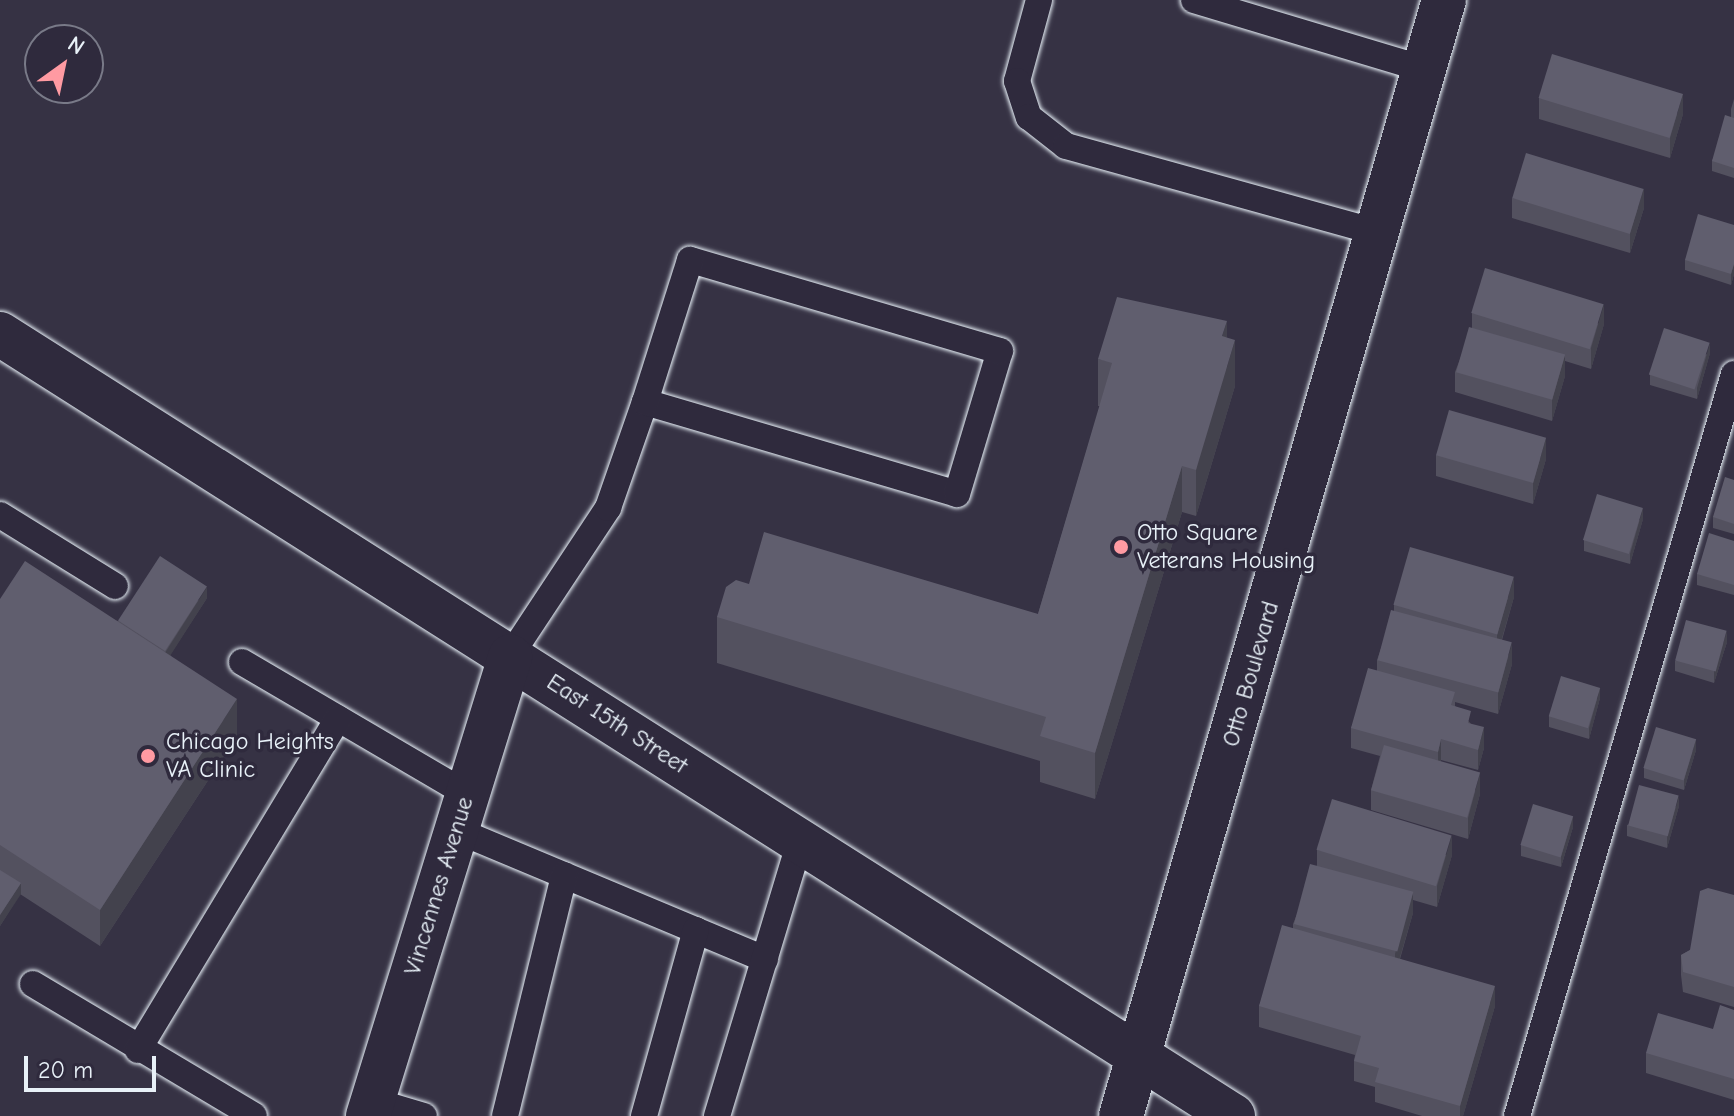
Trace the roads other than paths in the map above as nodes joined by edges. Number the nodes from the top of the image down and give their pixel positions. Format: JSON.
{"nodes":[{"id":1,"x":1039,"y":0,"type":"edge"},
{"id":2,"x":1194,"y":0,"type":"edge"},
{"id":3,"x":1444,"y":0,"type":"edge"},
{"id":4,"x":1424,"y":69,"type":"junction"},
{"id":5,"x":1377,"y":232,"type":"junction"},
{"id":6,"x":0,"y":334,"type":"edge"},
{"id":7,"x":1734,"y":374,"type":"edge"},
{"id":8,"x":645,"y":402,"type":"junction"},
{"id":9,"x":0,"y":515,"type":"edge"},
{"id":10,"x":115,"y":586,"type":"dead end"},
{"id":11,"x":510,"y":656,"type":"junction"},
{"id":12,"x":242,"y":662,"type":"dead end"},
{"id":13,"x":338,"y":719,"type":"junction"},
{"id":14,"x":461,"y":812,"type":"junction"},
{"id":15,"x":800,"y":841,"type":"junction"},
{"id":16,"x":564,"y":875,"type":"junction"},
{"id":17,"x":696,"y":930,"type":"junction"},
{"id":18,"x":765,"y":959,"type":"junction"},
{"id":19,"x":33,"y":984,"type":"dead end"},
{"id":20,"x":138,"y":1050,"type":"junction"},
{"id":21,"x":1140,"y":1057,"type":"junction"},
{"id":22,"x":370,"y":1109,"type":"edge"},
{"id":23,"x":254,"y":1116,"type":"edge"},
{"id":24,"x":424,"y":1116,"type":"edge"},
{"id":25,"x":505,"y":1116,"type":"edge"},
{"id":26,"x":644,"y":1116,"type":"edge"},
{"id":27,"x":717,"y":1116,"type":"edge"},
{"id":28,"x":1121,"y":1116,"type":"edge"},
{"id":29,"x":1233,"y":1116,"type":"edge"},
{"id":30,"x":1517,"y":1116,"type":"edge"}],
"edges":[{"from":1,"to":5,"type":"lane"},
{"from":2,"to":4,"type":"lane"},
{"from":3,"to":4,"type":"street","name":"Otto Boulevard"},
{"from":4,"to":5,"type":"street","name":"Otto Boulevard"},
{"from":5,"to":21,"type":"street","name":"Otto Boulevard"},
{"from":6,"to":11,"type":"street","name":"East 15th Street"},
{"from":7,"to":30,"type":"lane"},
{"from":8,"to":8,"type":"lane"},
{"from":8,"to":11,"type":"lane"},
{"from":9,"to":10,"type":"lane"},
{"from":11,"to":14,"type":"street","name":"Vincennes Avenue"},
{"from":11,"to":15,"type":"street","name":"East 15th Street"},
{"from":12,"to":13,"type":"lane"},
{"from":13,"to":14,"type":"lane"},
{"from":13,"to":20,"type":"lane"},
{"from":14,"to":16,"type":"lane"},
{"from":14,"to":22,"type":"street","name":"Vincennes Avenue"},
{"from":15,"to":18,"type":"lane"},
{"from":15,"to":21,"type":"street","name":"East 15th Street"},
{"from":16,"to":17,"type":"lane"},
{"from":16,"to":25,"type":"lane"},
{"from":17,"to":18,"type":"lane"},
{"from":17,"to":26,"type":"lane"},
{"from":18,"to":27,"type":"lane"},
{"from":19,"to":20,"type":"lane"},
{"from":20,"to":23,"type":"lane"},
{"from":21,"to":28,"type":"street","name":"Otto Boulevard"},
{"from":21,"to":29,"type":"street","name":"East 15th Street"},
{"from":22,"to":24,"type":"lane"}]}
